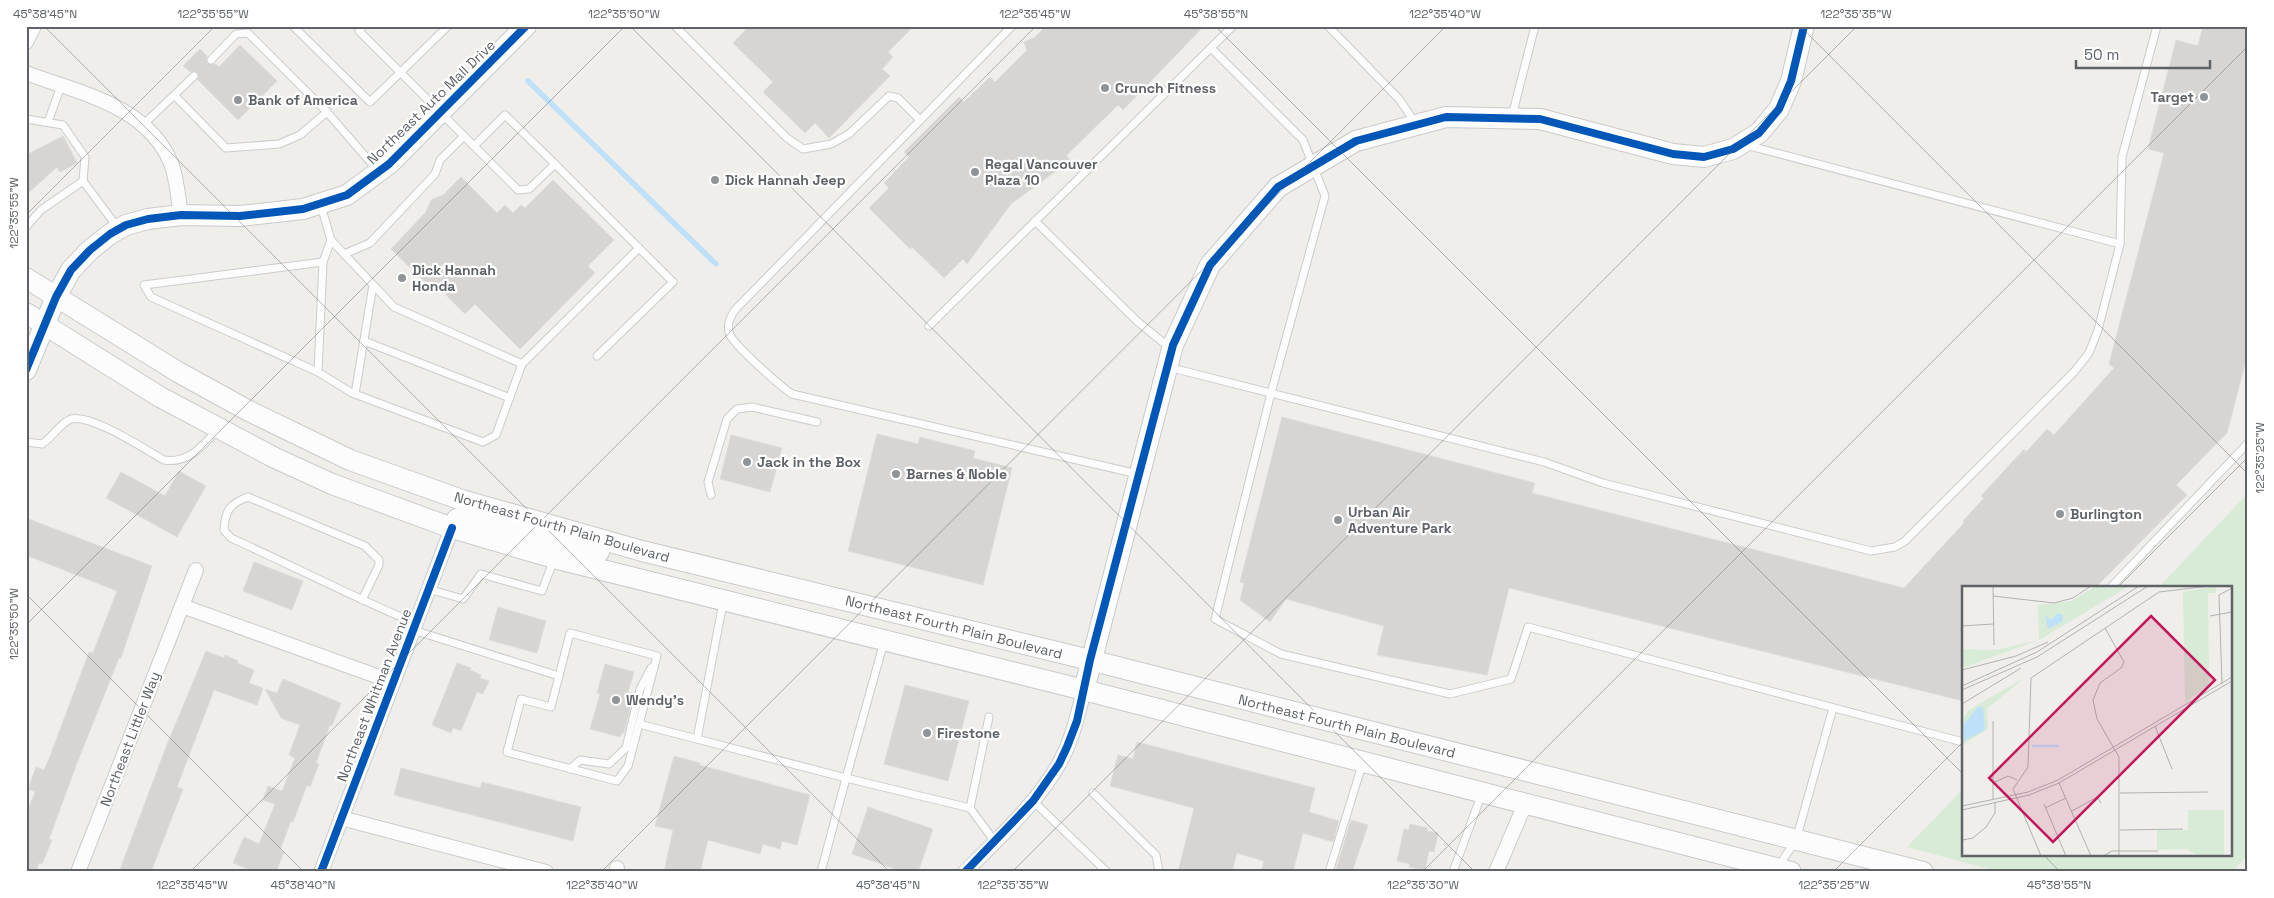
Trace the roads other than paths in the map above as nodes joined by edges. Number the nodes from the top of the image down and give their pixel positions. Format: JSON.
{"nodes":[{"id":1,"x":34,"y":26,"type":"edge"},
{"id":2,"x":293,"y":26,"type":"edge"},
{"id":3,"x":363,"y":26,"type":"edge"},
{"id":4,"x":448,"y":26,"type":"edge"},
{"id":5,"x":526,"y":26,"type":"edge"},
{"id":6,"x":675,"y":26,"type":"edge"},
{"id":7,"x":1012,"y":26,"type":"edge"},
{"id":8,"x":1234,"y":26,"type":"edge"},
{"id":9,"x":1328,"y":26,"type":"edge"},
{"id":10,"x":1535,"y":26,"type":"edge"},
{"id":11,"x":1804,"y":26,"type":"edge"},
{"id":12,"x":2157,"y":26,"type":"edge"},
{"id":13,"x":26,"y":42,"type":"edge"},
{"id":14,"x":1211,"y":48,"type":"junction"},
{"id":15,"x":211,"y":60,"type":"dead end"},
{"id":16,"x":401,"y":72,"type":"junction"},
{"id":17,"x":26,"y":73,"type":"edge"},
{"id":18,"x":194,"y":76,"type":"dead end"},
{"id":19,"x":61,"y":86,"type":"junction"},
{"id":20,"x":175,"y":96,"type":"junction"},
{"id":21,"x":327,"y":112,"type":"junction"},
{"id":22,"x":440,"y":112,"type":"junction"},
{"id":23,"x":1511,"y":118,"type":"junction"},
{"id":24,"x":26,"y":119,"type":"edge"},
{"id":25,"x":920,"y":120,"type":"junction"},
{"id":26,"x":48,"y":122,"type":"junction"},
{"id":27,"x":144,"y":124,"type":"junction"},
{"id":28,"x":1416,"y":125,"type":"junction"},
{"id":29,"x":464,"y":136,"type":"junction"},
{"id":30,"x":1742,"y":144,"type":"junction"},
{"id":31,"x":474,"y":146,"type":"junction"},
{"id":32,"x":555,"y":164,"type":"junction"},
{"id":33,"x":1314,"y":167,"type":"junction"},
{"id":34,"x":378,"y":172,"type":"junction"},
{"id":35,"x":83,"y":181,"type":"junction"},
{"id":36,"x":320,"y":203,"type":"junction"},
{"id":37,"x":181,"y":215,"type":"junction"},
{"id":38,"x":1035,"y":221,"type":"junction"},
{"id":39,"x":26,"y":227,"type":"edge"},
{"id":40,"x":119,"y":229,"type":"junction"},
{"id":41,"x":331,"y":240,"type":"junction"},
{"id":42,"x":2120,"y":244,"type":"junction"},
{"id":43,"x":639,"y":248,"type":"junction"},
{"id":44,"x":344,"y":254,"type":"junction"},
{"id":45,"x":323,"y":262,"type":"junction"},
{"id":46,"x":26,"y":278,"type":"edge"},
{"id":47,"x":373,"y":285,"type":"junction"},
{"id":48,"x":56,"y":297,"type":"junction"},
{"id":49,"x":26,"y":313,"type":"edge"},
{"id":50,"x":45,"y":325,"type":"junction"},
{"id":51,"x":929,"y":326,"type":"dead end"},
{"id":52,"x":364,"y":341,"type":"junction"},
{"id":53,"x":597,"y":356,"type":"dead end"},
{"id":54,"x":1170,"y":358,"type":"junction"},
{"id":55,"x":522,"y":364,"type":"junction"},
{"id":56,"x":26,"y":370,"type":"edge"},
{"id":57,"x":318,"y":372,"type":"junction"},
{"id":58,"x":1271,"y":393,"type":"junction"},
{"id":59,"x":355,"y":394,"type":"junction"},
{"id":60,"x":510,"y":398,"type":"junction"},
{"id":61,"x":817,"y":422,"type":"dead end"},
{"id":62,"x":218,"y":429,"type":"junction"},
{"id":63,"x":26,"y":442,"type":"edge"},
{"id":64,"x":2248,"y":443,"type":"edge"},
{"id":65,"x":1139,"y":474,"type":"junction"},
{"id":66,"x":712,"y":495,"type":"dead end"},
{"id":67,"x":452,"y":528,"type":"junction"},
{"id":68,"x":642,"y":551,"type":"junction"},
{"id":69,"x":554,"y":558,"type":"junction"},
{"id":70,"x":196,"y":570,"type":"dead end"},
{"id":71,"x":2112,"y":586,"type":"edge"},
{"id":72,"x":428,"y":589,"type":"junction"},
{"id":73,"x":362,"y":600,"type":"junction"},
{"id":74,"x":723,"y":601,"type":"junction"},
{"id":75,"x":182,"y":606,"type":"junction"},
{"id":76,"x":414,"y":626,"type":"junction"},
{"id":77,"x":884,"y":642,"type":"junction"},
{"id":78,"x":657,"y":656,"type":"junction"},
{"id":79,"x":1090,"y":660,"type":"junction"},
{"id":80,"x":559,"y":676,"type":"junction"},
{"id":81,"x":393,"y":682,"type":"junction"},
{"id":82,"x":1084,"y":690,"type":"junction"},
{"id":83,"x":1833,"y":708,"type":"junction"},
{"id":84,"x":989,"y":717,"type":"dead end"},
{"id":85,"x":639,"y":724,"type":"junction"},
{"id":86,"x":697,"y":739,"type":"junction"},
{"id":87,"x":1962,"y":742,"type":"edge"},
{"id":88,"x":1363,"y":762,"type":"junction"},
{"id":89,"x":570,"y":769,"type":"junction"},
{"id":90,"x":846,"y":778,"type":"junction"},
{"id":91,"x":1093,"y":793,"type":"dead end"},
{"id":92,"x":1482,"y":793,"type":"junction"},
{"id":93,"x":1032,"y":801,"type":"junction"},
{"id":94,"x":1525,"y":804,"type":"junction"},
{"id":95,"x":970,"y":808,"type":"junction"},
{"id":96,"x":341,"y":818,"type":"junction"},
{"id":97,"x":1796,"y":840,"type":"junction"},
{"id":98,"x":995,"y":842,"type":"junction"},
{"id":99,"x":1781,"y":870,"type":"edge"},
{"id":100,"x":78,"y":872,"type":"edge"},
{"id":101,"x":320,"y":872,"type":"edge"},
{"id":102,"x":546,"y":872,"type":"edge"},
{"id":103,"x":821,"y":872,"type":"edge"},
{"id":104,"x":965,"y":872,"type":"edge"},
{"id":105,"x":1107,"y":872,"type":"edge"},
{"id":106,"x":1159,"y":872,"type":"edge"},
{"id":107,"x":1328,"y":872,"type":"edge"},
{"id":108,"x":1453,"y":872,"type":"edge"},
{"id":109,"x":1496,"y":872,"type":"edge"},
{"id":110,"x":1923,"y":872,"type":"edge"}],
"edges":[{"from":1,"to":13,"type":"street"},
{"from":2,"to":16,"type":"lane"},
{"from":3,"to":16,"type":"lane"},
{"from":4,"to":16,"type":"lane"},
{"from":5,"to":22,"type":"main road","name":"Northeast Auto Mall Drive"},
{"from":6,"to":25,"type":"lane"},
{"from":7,"to":25,"type":"lane"},
{"from":8,"to":14,"type":"lane"},
{"from":9,"to":28,"type":"lane"},
{"from":10,"to":23,"type":"lane"},
{"from":11,"to":30,"type":"main road"},
{"from":12,"to":42,"type":"lane"},
{"from":14,"to":33,"type":"lane"},
{"from":14,"to":38,"type":"lane"},
{"from":15,"to":21,"type":"lane"},
{"from":16,"to":22,"type":"lane"},
{"from":17,"to":19,"type":"street"},
{"from":18,"to":20,"type":"lane"},
{"from":19,"to":26,"type":"lane"},
{"from":19,"to":27,"type":"street"},
{"from":20,"to":21,"type":"lane"},
{"from":20,"to":27,"type":"lane"},
{"from":21,"to":34,"type":"lane"},
{"from":22,"to":29,"type":"lane"},
{"from":22,"to":34,"type":"main road","name":"Northeast Auto Mall Drive"},
{"from":23,"to":28,"type":"main road"},
{"from":23,"to":30,"type":"main road"},
{"from":24,"to":26,"type":"lane"},
{"from":25,"to":65,"type":"lane"},
{"from":26,"to":35,"type":"lane"},
{"from":27,"to":37,"type":"street"},
{"from":28,"to":33,"type":"main road"},
{"from":29,"to":31,"type":"lane"},
{"from":29,"to":44,"type":"lane"},
{"from":30,"to":42,"type":"lane"},
{"from":31,"to":32,"type":"lane"},
{"from":31,"to":32,"type":"lane"},
{"from":32,"to":43,"type":"lane"},
{"from":33,"to":54,"type":"main road"},
{"from":33,"to":58,"type":"lane"},
{"from":34,"to":36,"type":"main road","name":"Northeast Auto Mall Drive"},
{"from":35,"to":39,"type":"lane"},
{"from":35,"to":40,"type":"lane"},
{"from":36,"to":37,"type":"main road","name":"Northeast Auto Mall Drive"},
{"from":36,"to":41,"type":"lane"},
{"from":37,"to":40,"type":"main road","name":"Northeast Auto Mall Drive"},
{"from":38,"to":51,"type":"lane"},
{"from":38,"to":54,"type":"lane"},
{"from":40,"to":48,"type":"main road","name":"Northeast Auto Mall Drive"},
{"from":41,"to":44,"type":"lane"},
{"from":41,"to":45,"type":"lane"},
{"from":42,"to":58,"type":"lane"},
{"from":43,"to":53,"type":"lane"},
{"from":43,"to":55,"type":"lane"},
{"from":44,"to":47,"type":"lane"},
{"from":45,"to":57,"type":"lane"},
{"from":45,"to":57,"type":"lane"},
{"from":46,"to":48,"type":"main road","name":"Northeast Fourth Plain Boulevard"},
{"from":47,"to":52,"type":"lane"},
{"from":47,"to":55,"type":"lane"},
{"from":48,"to":50,"type":"main road","name":"Northeast Auto Mall Drive"},
{"from":48,"to":68,"type":"main road","name":"Northeast Fourth Plain Boulevard"},
{"from":49,"to":50,"type":"main road","name":"Northeast Fourth Plain Boulevard"},
{"from":50,"to":56,"type":"main road","name":"Northeast Auto Mall Drive"},
{"from":50,"to":62,"type":"main road","name":"Northeast Fourth Plain Boulevard"},
{"from":52,"to":59,"type":"lane"},
{"from":52,"to":60,"type":"lane"},
{"from":54,"to":58,"type":"lane"},
{"from":54,"to":65,"type":"main road"},
{"from":55,"to":60,"type":"lane"},
{"from":57,"to":59,"type":"lane"},
{"from":58,"to":83,"type":"lane"},
{"from":59,"to":60,"type":"lane"},
{"from":61,"to":66,"type":"lane"},
{"from":62,"to":63,"type":"lane"},
{"from":62,"to":67,"type":"main road","name":"Northeast Fourth Plain Boulevard"},
{"from":64,"to":71,"type":"lane"},
{"from":65,"to":79,"type":"main road"},
{"from":67,"to":68,"type":"main road"},
{"from":67,"to":69,"type":"main road","name":"Northeast Fourth Plain Boulevard"},
{"from":67,"to":72,"type":"street","name":"Northeast Whitman Avenue"},
{"from":68,"to":79,"type":"main road","name":"Northeast Fourth Plain Boulevard"},
{"from":69,"to":72,"type":"lane"},
{"from":69,"to":74,"type":"main road","name":"Northeast Fourth Plain Boulevard"},
{"from":70,"to":75,"type":"street","name":"Northeast Littler Way"},
{"from":72,"to":76,"type":"street","name":"Northeast Whitman Avenue"},
{"from":73,"to":73,"type":"lane"},
{"from":73,"to":76,"type":"lane"},
{"from":74,"to":77,"type":"main road","name":"Northeast Fourth Plain Boulevard"},
{"from":74,"to":86,"type":"lane"},
{"from":75,"to":81,"type":"street"},
{"from":75,"to":100,"type":"street","name":"Northeast Littler Way"},
{"from":76,"to":80,"type":"lane"},
{"from":76,"to":81,"type":"street","name":"Northeast Whitman Avenue"},
{"from":77,"to":82,"type":"main road","name":"Northeast Fourth Plain Boulevard"},
{"from":77,"to":90,"type":"lane"},
{"from":78,"to":80,"type":"lane"},
{"from":78,"to":85,"type":"lane"},
{"from":78,"to":89,"type":"lane"},
{"from":79,"to":82,"type":"main road"},
{"from":79,"to":97,"type":"main road","name":"Northeast Fourth Plain Boulevard"},
{"from":80,"to":89,"type":"lane"},
{"from":81,"to":96,"type":"street","name":"Northeast Whitman Avenue"},
{"from":82,"to":88,"type":"main road","name":"Northeast Fourth Plain Boulevard"},
{"from":82,"to":93,"type":"street"},
{"from":83,"to":87,"type":"lane"},
{"from":83,"to":97,"type":"lane"},
{"from":84,"to":95,"type":"lane"},
{"from":85,"to":86,"type":"lane"},
{"from":85,"to":89,"type":"lane"},
{"from":86,"to":90,"type":"lane"},
{"from":88,"to":92,"type":"main road","name":"Northeast Fourth Plain Boulevard"},
{"from":88,"to":107,"type":"lane"},
{"from":90,"to":95,"type":"lane"},
{"from":90,"to":103,"type":"lane"},
{"from":91,"to":106,"type":"lane"},
{"from":92,"to":94,"type":"main road","name":"Northeast Fourth Plain Boulevard"},
{"from":92,"to":108,"type":"lane"},
{"from":93,"to":98,"type":"street"},
{"from":93,"to":105,"type":"lane"},
{"from":94,"to":99,"type":"main road","name":"Northeast Fourth Plain Boulevard"},
{"from":94,"to":109,"type":"street"},
{"from":95,"to":98,"type":"lane"},
{"from":96,"to":101,"type":"street","name":"Northeast Whitman Avenue"},
{"from":96,"to":102,"type":"street"},
{"from":97,"to":99,"type":"lane"},
{"from":97,"to":110,"type":"main road","name":"Northeast Fourth Plain Boulevard"},
{"from":98,"to":104,"type":"street"}]}
